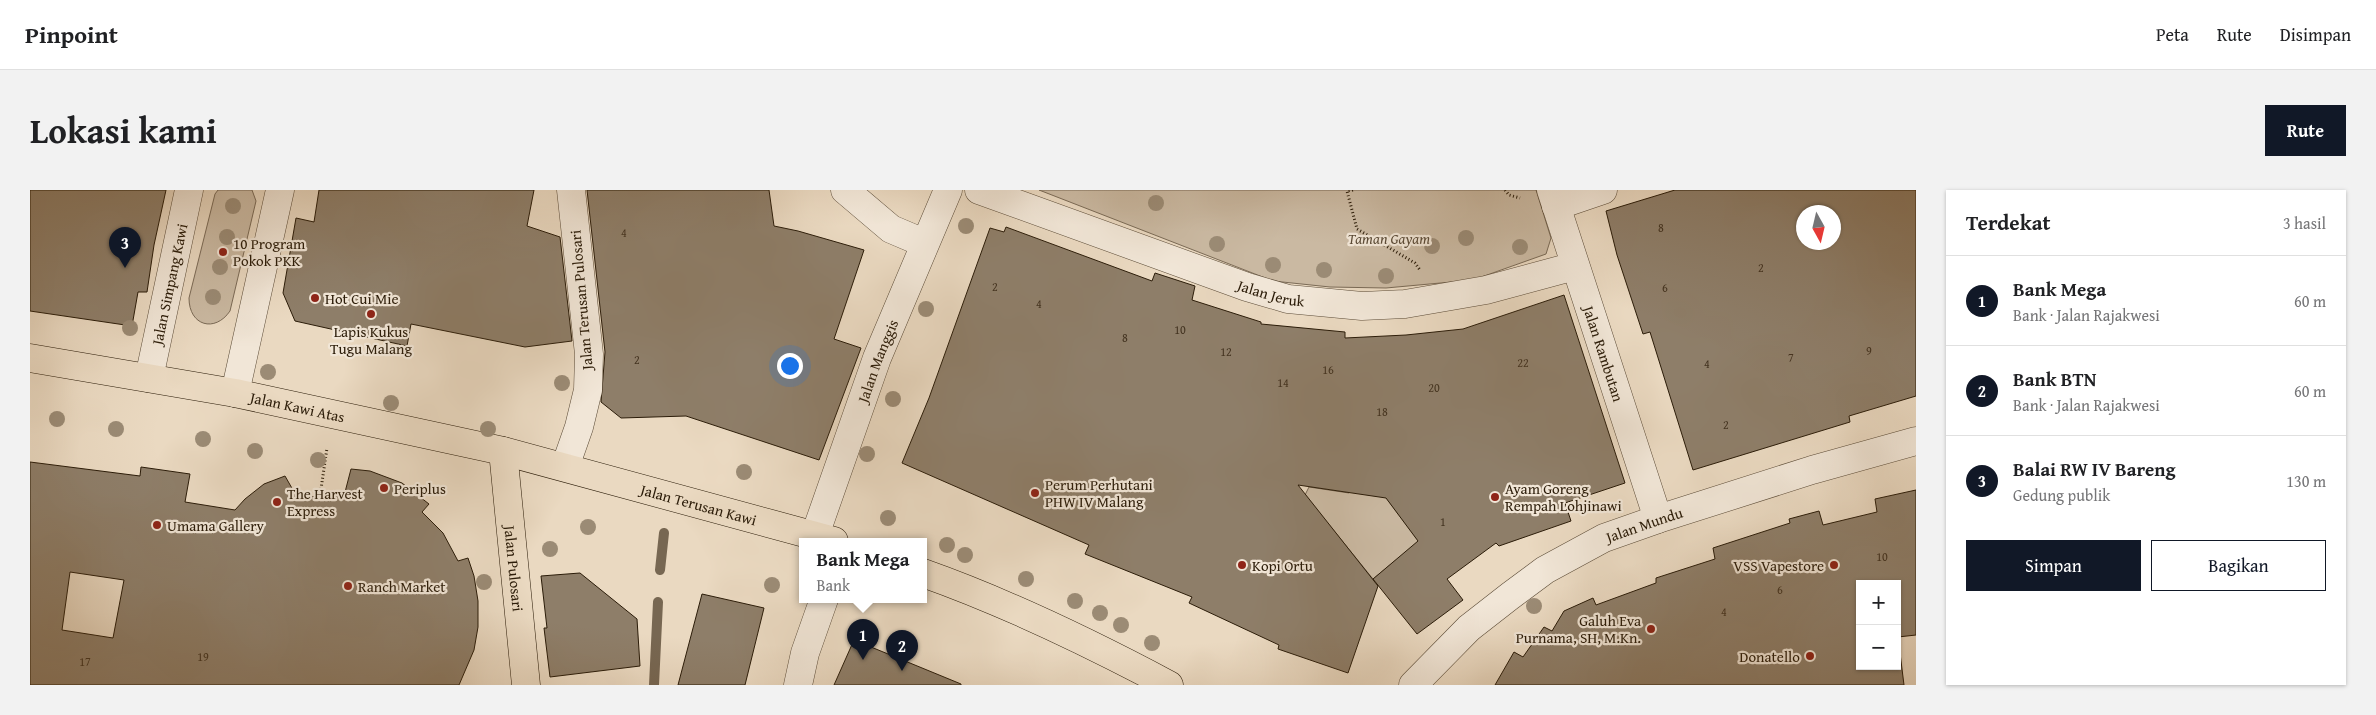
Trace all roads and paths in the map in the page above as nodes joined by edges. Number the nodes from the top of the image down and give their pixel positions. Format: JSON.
{"nodes":[{"id":1,"x":189,"y":190,"type":"edge"},
{"id":2,"x":280,"y":190,"type":"edge"},
{"id":3,"x":571,"y":190,"type":"edge"},
{"id":4,"x":846,"y":190,"type":"edge"},
{"id":5,"x":948,"y":190,"type":"edge"},
{"id":6,"x":979,"y":190,"type":"edge"},
{"id":7,"x":1354,"y":190,"type":"edge"},
{"id":8,"x":1603,"y":190,"type":"edge"},
{"id":9,"x":1553,"y":198,"type":"edge"},
{"id":10,"x":924,"y":243,"type":"junction"},
{"id":11,"x":1575,"y":266,"type":"junction"},
{"id":12,"x":1429,"y":302,"type":"junction"},
{"id":13,"x":30,"y":358,"type":"edge"},
{"id":14,"x":149,"y":378,"type":"junction"},
{"id":15,"x":235,"y":392,"type":"junction"},
{"id":16,"x":1916,"y":440,"type":"edge"},
{"id":17,"x":327,"y":448,"type":"dead end"},
{"id":18,"x":503,"y":451,"type":"junction"},
{"id":19,"x":565,"y":467,"type":"junction"},
{"id":20,"x":320,"y":496,"type":"dead end"},
{"id":21,"x":1658,"y":519,"type":"junction"},
{"id":22,"x":825,"y":538,"type":"edge"},
{"id":23,"x":927,"y":574,"type":"edge"},
{"id":24,"x":823,"y":603,"type":"edge"},
{"id":25,"x":526,"y":685,"type":"edge"},
{"id":26,"x":798,"y":685,"type":"edge"},
{"id":27,"x":1169,"y":685,"type":"edge"},
{"id":28,"x":1413,"y":685,"type":"edge"}],
"edges":[{"from":1,"to":14,"type":"street","name":"Jalan Simpang Kawi"},
{"from":2,"to":15,"type":"street"},
{"from":3,"to":19,"type":"street","name":"Jalan Terusan Pulosari"},
{"from":4,"to":10,"type":"street"},
{"from":5,"to":10,"type":"street","name":"Jalan Manggis"},
{"from":6,"to":12,"type":"street","name":"Jalan Jeruk"},
{"from":7,"to":12,"type":"path"},
{"from":8,"to":9,"type":"street"},
{"from":9,"to":11,"type":"street","name":"Jalan Rambutan"},
{"from":10,"to":22,"type":"street","name":"Jalan Manggis"},
{"from":11,"to":12,"type":"street","name":"Jalan Jeruk"},
{"from":11,"to":21,"type":"street","name":"Jalan Rambutan"},
{"from":13,"to":14,"type":"main road","name":"Jalan Kawi Atas"},
{"from":14,"to":15,"type":"main road","name":"Jalan Kawi Atas"},
{"from":15,"to":18,"type":"main road","name":"Jalan Kawi Atas"},
{"from":16,"to":21,"type":"street","name":"Jalan Mundu"},
{"from":17,"to":20,"type":"path"},
{"from":18,"to":19,"type":"main road","name":"Jalan Kawi Atas"},
{"from":18,"to":25,"type":"main road","name":"Jalan Pulosari"},
{"from":19,"to":22,"type":"main road","name":"Jalan Terusan Kawi"},
{"from":21,"to":28,"type":"street","name":"Jalan Mundu"},
{"from":23,"to":27,"type":"main road"},
{"from":24,"to":26,"type":"street"}]}
